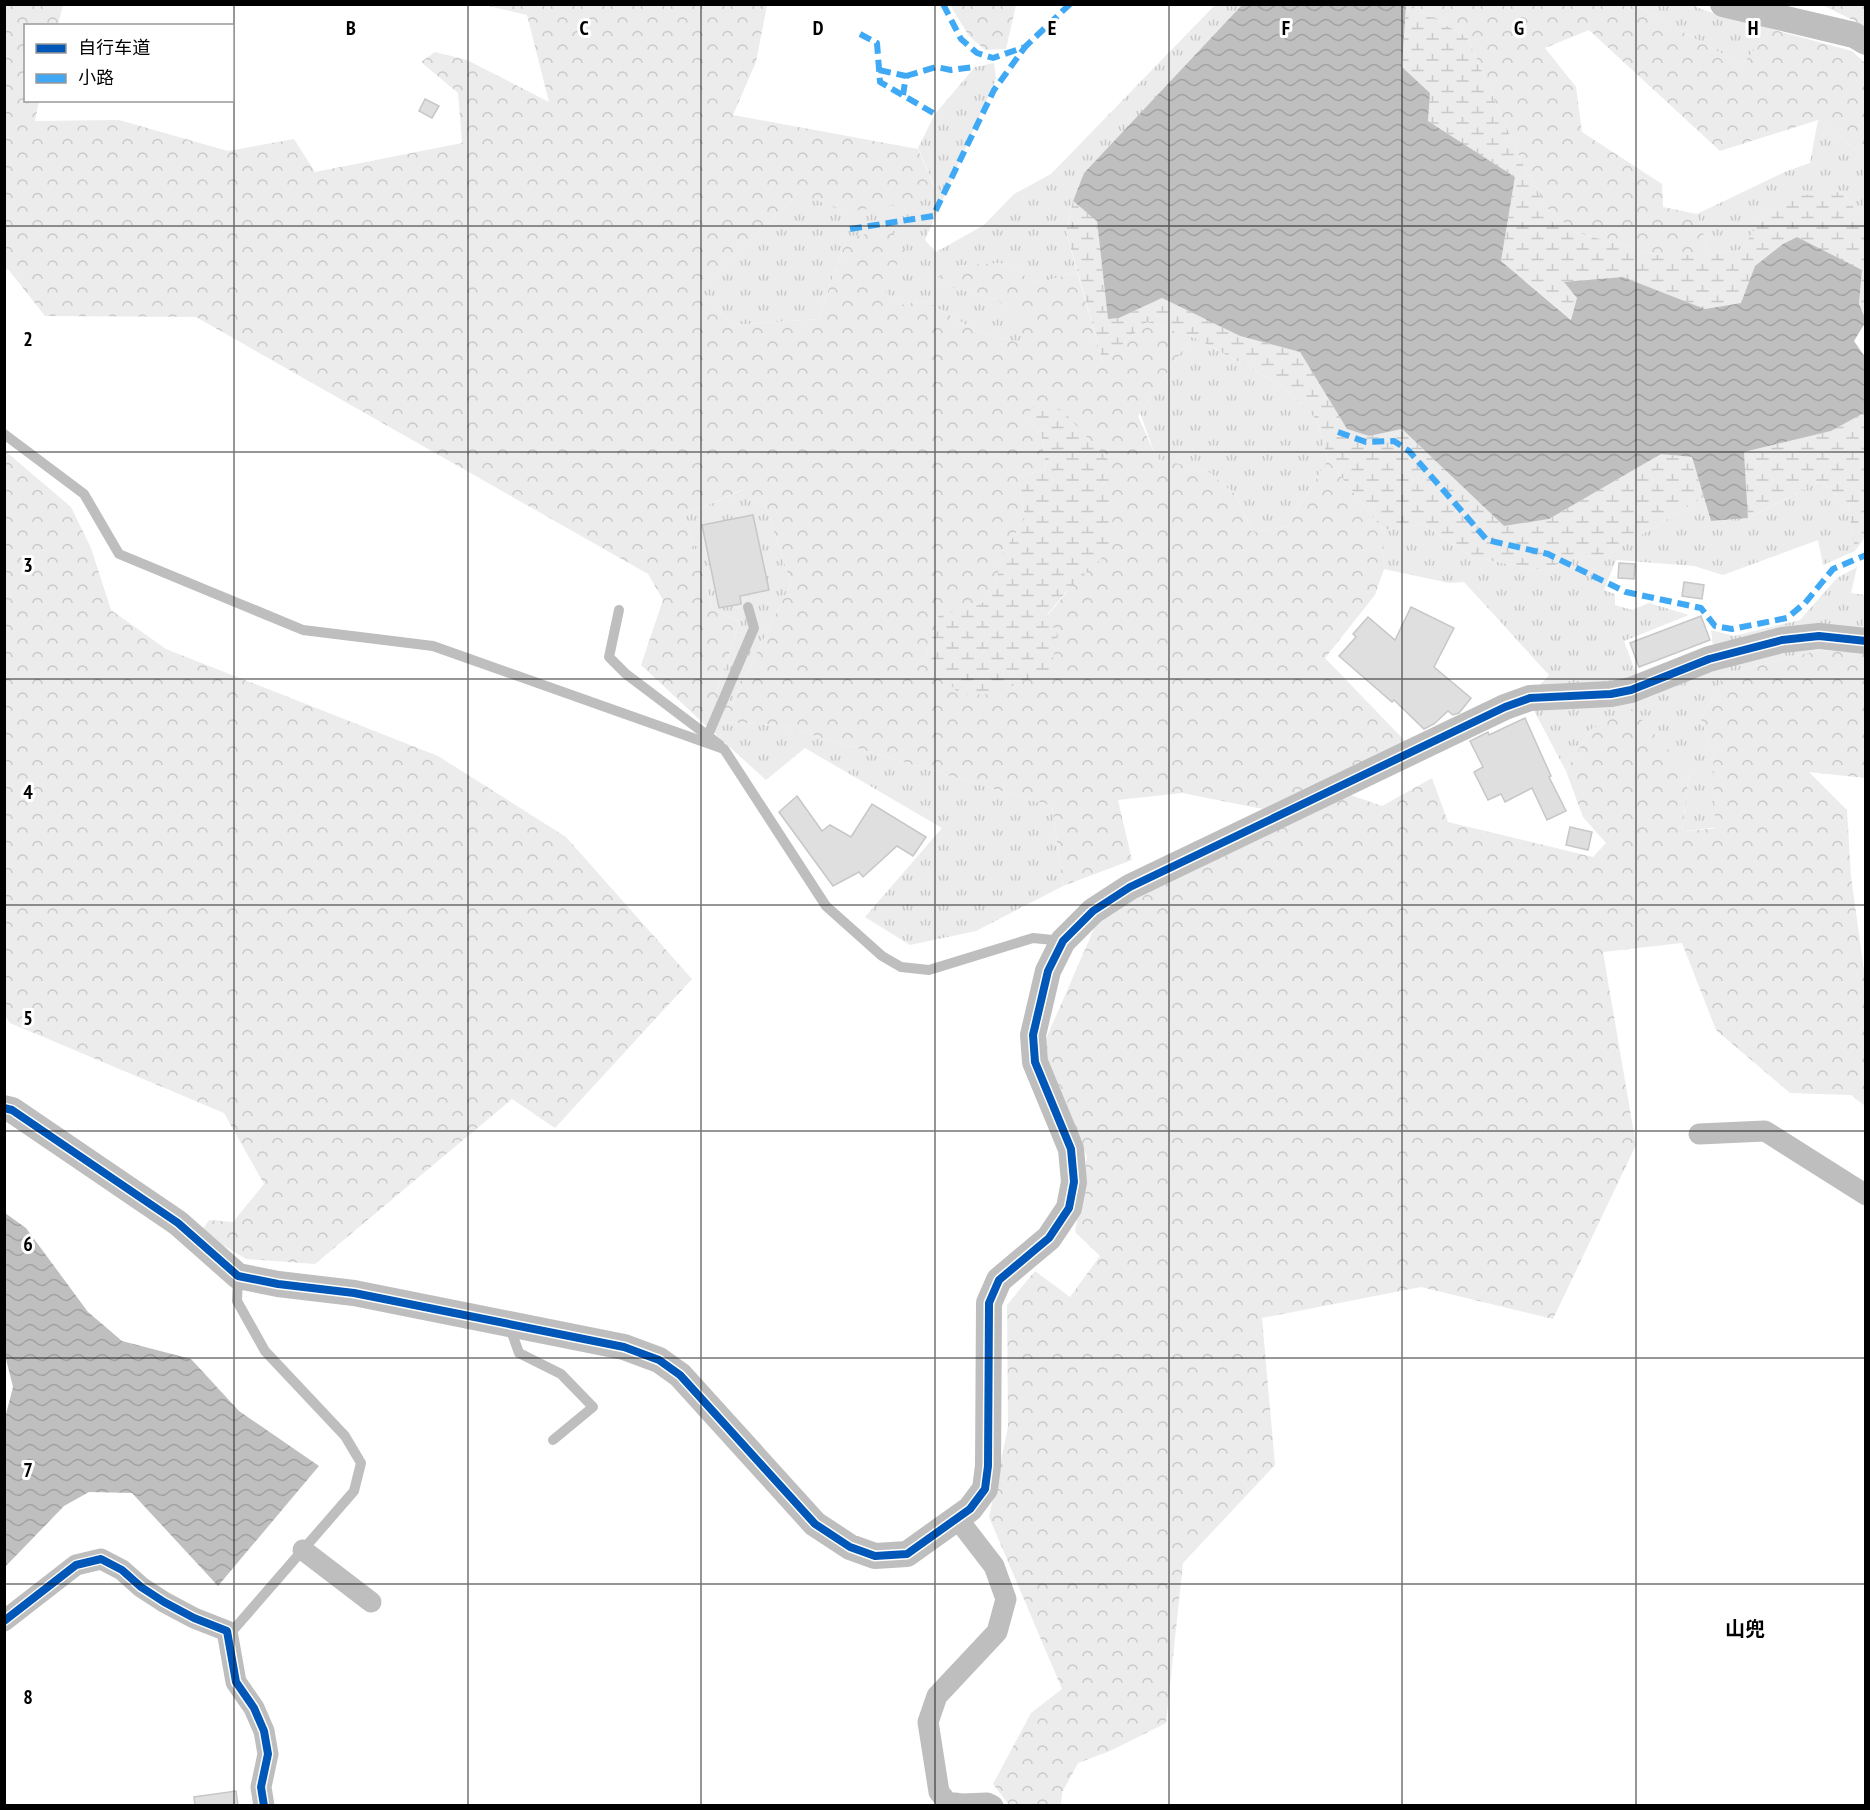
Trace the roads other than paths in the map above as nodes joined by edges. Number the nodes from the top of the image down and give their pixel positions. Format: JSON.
{"nodes":[{"id":1,"x":1724,"y":4,"type":"edge"},
{"id":2,"x":1866,"y":42,"type":"edge"},
{"id":3,"x":4,"y":434,"type":"edge"},
{"id":4,"x":748,"y":608,"type":"dead end"},
{"id":5,"x":619,"y":610,"type":"dead end"},
{"id":6,"x":1866,"y":640,"type":"edge"},
{"id":7,"x":708,"y":735,"type":"junction"},
{"id":8,"x":724,"y":749,"type":"junction"},
{"id":9,"x":1063,"y":941,"type":"junction"},
{"id":10,"x":4,"y":1108,"type":"edge"},
{"id":11,"x":1699,"y":1134,"type":"dead end"},
{"id":12,"x":1866,"y":1195,"type":"edge"},
{"id":13,"x":238,"y":1276,"type":"junction"},
{"id":14,"x":509,"y":1324,"type":"junction"},
{"id":15,"x":553,"y":1440,"type":"dead end"},
{"id":16,"x":957,"y":1518,"type":"junction"},
{"id":17,"x":303,"y":1550,"type":"junction"},
{"id":18,"x":371,"y":1602,"type":"dead end"},
{"id":19,"x":4,"y":1621,"type":"edge"},
{"id":20,"x":227,"y":1631,"type":"junction"},
{"id":21,"x":264,"y":1806,"type":"edge"},
{"id":22,"x":993,"y":1806,"type":"edge"}],
"edges":[{"from":1,"to":2,"type":"street"},
{"from":3,"to":8,"type":"lane"},
{"from":4,"to":7,"type":"lane"},
{"from":5,"to":7,"type":"lane"},
{"from":6,"to":9,"type":"street"},
{"from":7,"to":8,"type":"lane"},
{"from":8,"to":9,"type":"lane"},
{"from":9,"to":16,"type":"street"},
{"from":10,"to":13,"type":"street"},
{"from":11,"to":12,"type":"street"},
{"from":13,"to":14,"type":"street"},
{"from":13,"to":17,"type":"lane"},
{"from":14,"to":15,"type":"lane"},
{"from":14,"to":16,"type":"street"},
{"from":16,"to":22,"type":"street"},
{"from":17,"to":18,"type":"street"},
{"from":17,"to":20,"type":"lane"},
{"from":19,"to":20,"type":"street"},
{"from":20,"to":21,"type":"street"}]}
